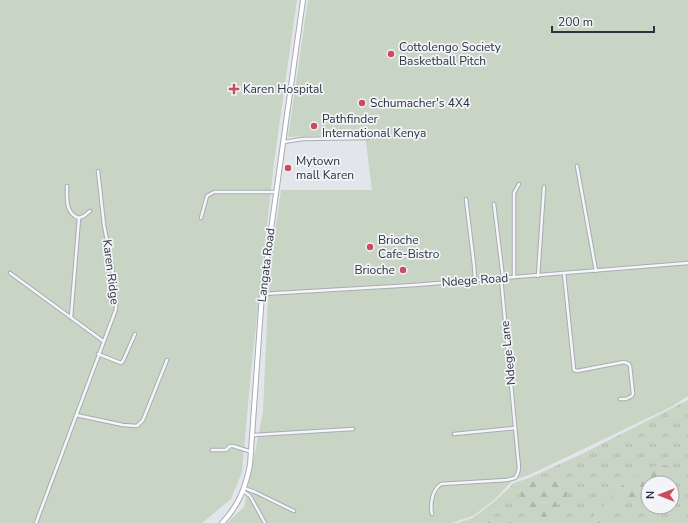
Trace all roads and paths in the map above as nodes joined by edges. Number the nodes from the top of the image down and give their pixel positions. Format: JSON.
{"nodes":[{"id":1,"x":303,"y":0,"type":"edge"},
{"id":2,"x":368,"y":138,"type":"dead end"},
{"id":3,"x":283,"y":142,"type":"junction"},
{"id":4,"x":577,"y":166,"type":"dead end"},
{"id":5,"x":98,"y":171,"type":"dead end"},
{"id":6,"x":520,"y":184,"type":"dead end"},
{"id":7,"x":67,"y":186,"type":"dead end"},
{"id":8,"x":544,"y":187,"type":"dead end"},
{"id":9,"x":276,"y":192,"type":"junction"},
{"id":10,"x":466,"y":199,"type":"dead end"},
{"id":11,"x":494,"y":204,"type":"dead end"},
{"id":12,"x":90,"y":211,"type":"dead end"},
{"id":13,"x":79,"y":218,"type":"junction"},
{"id":14,"x":200,"y":218,"type":"dead end"},
{"id":15,"x":688,"y":263,"type":"edge"},
{"id":16,"x":596,"y":271,"type":"junction"},
{"id":17,"x":10,"y":273,"type":"dead end"},
{"id":18,"x":564,"y":273,"type":"junction"},
{"id":19,"x":538,"y":276,"type":"junction"},
{"id":20,"x":514,"y":277,"type":"junction"},
{"id":21,"x":502,"y":278,"type":"junction"},
{"id":22,"x":475,"y":280,"type":"junction"},
{"id":23,"x":262,"y":294,"type":"junction"},
{"id":24,"x":70,"y":317,"type":"junction"},
{"id":25,"x":135,"y":334,"type":"dead end"},
{"id":26,"x":103,"y":341,"type":"junction"},
{"id":27,"x":98,"y":354,"type":"junction"},
{"id":28,"x":168,"y":360,"type":"dead end"},
{"id":29,"x":620,"y":398,"type":"dead end"},
{"id":30,"x":76,"y":415,"type":"junction"},
{"id":31,"x":515,"y":428,"type":"junction"},
{"id":32,"x":353,"y":429,"type":"dead end"},
{"id":33,"x":454,"y":434,"type":"dead end"},
{"id":34,"x":253,"y":435,"type":"junction"},
{"id":35,"x":212,"y":450,"type":"dead end"},
{"id":36,"x":252,"y":452,"type":"junction"},
{"id":37,"x":244,"y":490,"type":"junction"},
{"id":38,"x":294,"y":511,"type":"dead end"},
{"id":39,"x":432,"y":514,"type":"dead end"},
{"id":40,"x":36,"y":523,"type":"edge"},
{"id":41,"x":222,"y":523,"type":"edge"},
{"id":42,"x":265,"y":523,"type":"edge"}],
"edges":[{"from":1,"to":3,"type":"main road","name":"Langata Road"},
{"from":2,"to":3,"type":"street"},
{"from":3,"to":9,"type":"main road","name":"Langata Road"},
{"from":4,"to":16,"type":"street"},
{"from":5,"to":26,"type":"street","name":"Karen Ridge"},
{"from":6,"to":20,"type":"street"},
{"from":7,"to":13,"type":"street"},
{"from":8,"to":19,"type":"street"},
{"from":9,"to":14,"type":"street"},
{"from":9,"to":23,"type":"main road","name":"Langata Road"},
{"from":10,"to":22,"type":"street"},
{"from":11,"to":21,"type":"street","name":"Ndege Lane"},
{"from":12,"to":13,"type":"street"},
{"from":13,"to":24,"type":"street"},
{"from":15,"to":16,"type":"street","name":"Ndege Road"},
{"from":16,"to":18,"type":"street","name":"Ndege Road"},
{"from":17,"to":24,"type":"street"},
{"from":18,"to":19,"type":"street","name":"Ndege Road"},
{"from":18,"to":29,"type":"street"},
{"from":19,"to":20,"type":"street","name":"Ndege Road"},
{"from":20,"to":21,"type":"street","name":"Ndege Road"},
{"from":21,"to":22,"type":"street","name":"Ndege Road"},
{"from":21,"to":31,"type":"street","name":"Ndege Lane"},
{"from":22,"to":23,"type":"street","name":"Ndege Road"},
{"from":23,"to":34,"type":"main road","name":"Langata Road"},
{"from":24,"to":26,"type":"street"},
{"from":25,"to":27,"type":"street"},
{"from":26,"to":27,"type":"street","name":"Karen Ridge"},
{"from":27,"to":30,"type":"street","name":"Karen Ridge"},
{"from":28,"to":30,"type":"street"},
{"from":30,"to":40,"type":"street","name":"Karen Ridge"},
{"from":31,"to":33,"type":"street"},
{"from":31,"to":39,"type":"street","name":"Ndege Lane"},
{"from":32,"to":34,"type":"street"},
{"from":34,"to":36,"type":"main road","name":"Langata Road"},
{"from":35,"to":36,"type":"street"},
{"from":36,"to":37,"type":"main road","name":"Langata Road"},
{"from":37,"to":38,"type":"street"},
{"from":37,"to":41,"type":"main road","name":"Langata Road"},
{"from":37,"to":42,"type":"street"}]}
